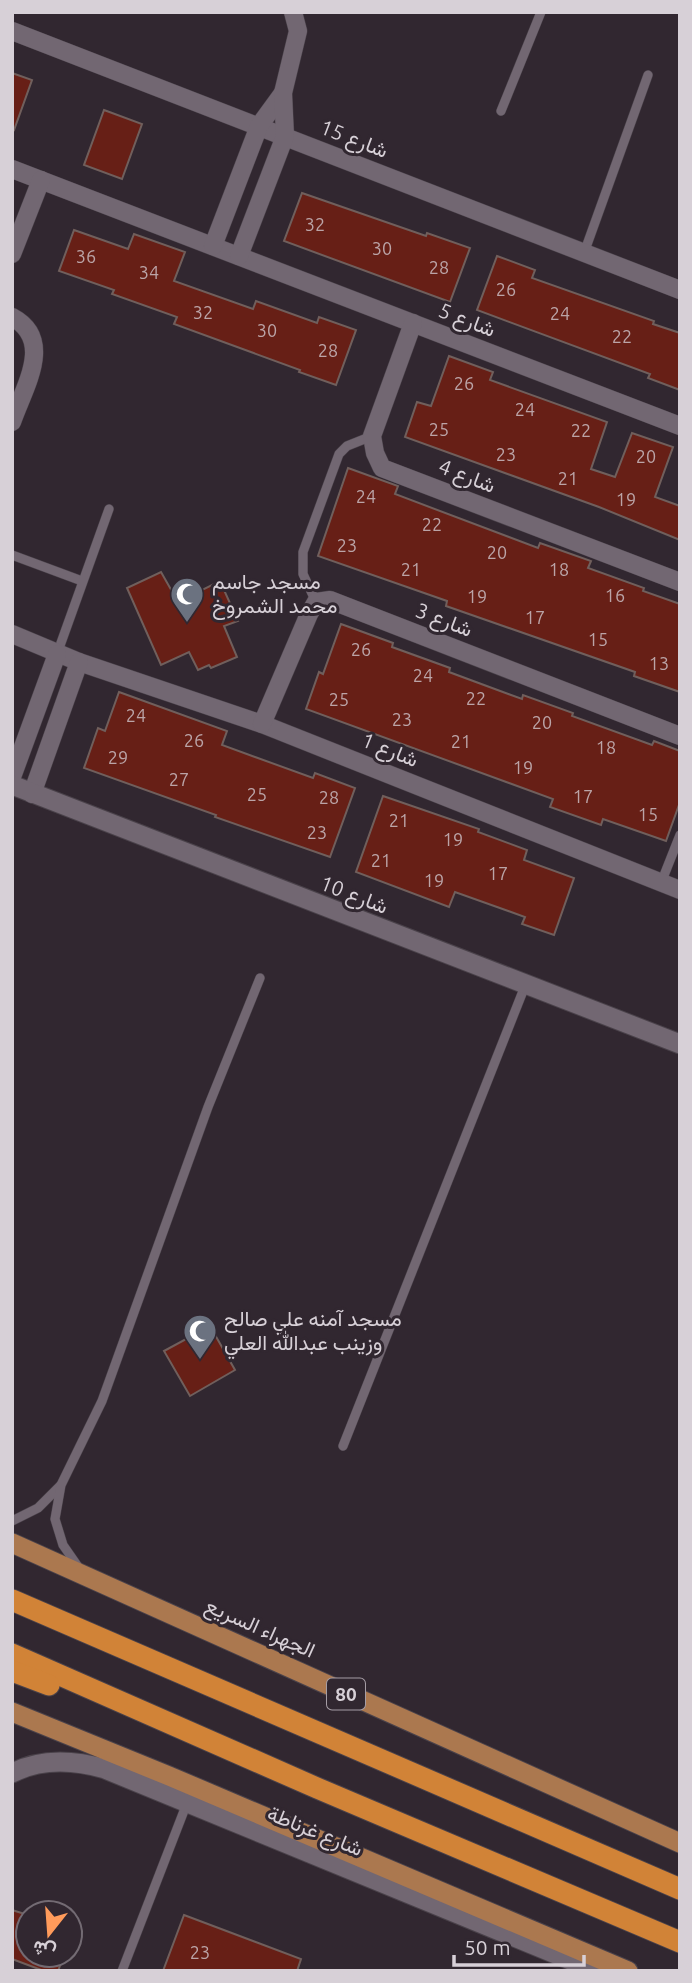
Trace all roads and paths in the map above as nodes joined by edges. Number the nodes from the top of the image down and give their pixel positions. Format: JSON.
{"nodes":[{"id":1,"x":292,"y":12,"type":"edge"},
{"id":2,"x":541,"y":12,"type":"edge"},
{"id":3,"x":12,"y":32,"type":"edge"},
{"id":4,"x":648,"y":75,"type":"dead end"},
{"id":5,"x":283,"y":93,"type":"junction"},
{"id":6,"x":501,"y":111,"type":"dead end"},
{"id":7,"x":259,"y":127,"type":"junction"},
{"id":8,"x":285,"y":136,"type":"junction"},
{"id":9,"x":12,"y":169,"type":"edge"},
{"id":10,"x":41,"y":180,"type":"junction"},
{"id":11,"x":213,"y":246,"type":"junction"},
{"id":12,"x":584,"y":253,"type":"junction"},
{"id":13,"x":12,"y":254,"type":"edge"},
{"id":14,"x":239,"y":256,"type":"junction"},
{"id":15,"x":680,"y":290,"type":"edge"},
{"id":16,"x":12,"y":317,"type":"edge"},
{"id":17,"x":413,"y":323,"type":"junction"},
{"id":18,"x":12,"y":422,"type":"edge"},
{"id":19,"x":680,"y":426,"type":"edge"},
{"id":20,"x":372,"y":436,"type":"junction"},
{"id":21,"x":109,"y":509,"type":"dead end"},
{"id":22,"x":12,"y":555,"type":"edge"},
{"id":23,"x":82,"y":581,"type":"junction"},
{"id":24,"x":680,"y":582,"type":"edge"},
{"id":25,"x":316,"y":602,"type":"junction"},
{"id":26,"x":12,"y":634,"type":"edge"},
{"id":27,"x":57,"y":654,"type":"junction"},
{"id":28,"x":79,"y":662,"type":"junction"},
{"id":29,"x":262,"y":724,"type":"junction"},
{"id":30,"x":680,"y":736,"type":"edge"},
{"id":31,"x":12,"y":777,"type":"edge"},
{"id":32,"x":12,"y":785,"type":"edge"},
{"id":33,"x":32,"y":794,"type":"junction"},
{"id":34,"x":680,"y":835,"type":"edge"},
{"id":35,"x":662,"y":883,"type":"junction"},
{"id":36,"x":680,"y":890,"type":"edge"},
{"id":37,"x":260,"y":978,"type":"dead end"},
{"id":38,"x":525,"y":986,"type":"junction"},
{"id":39,"x":680,"y":1044,"type":"edge"},
{"id":40,"x":343,"y":1446,"type":"dead end"},
{"id":41,"x":61,"y":1485,"type":"junction"},
{"id":42,"x":12,"y":1521,"type":"edge"},
{"id":43,"x":12,"y":1543,"type":"edge"},
{"id":44,"x":84,"y":1576,"type":"junction"},
{"id":45,"x":12,"y":1600,"type":"edge"},
{"id":46,"x":12,"y":1654,"type":"edge"},
{"id":47,"x":12,"y":1671,"type":"edge"},
{"id":48,"x":12,"y":1712,"type":"edge"},
{"id":49,"x":12,"y":1773,"type":"edge"},
{"id":50,"x":317,"y":1788,"type":"junction"},
{"id":51,"x":187,"y":1803,"type":"junction"},
{"id":52,"x":680,"y":1843,"type":"edge"},
{"id":53,"x":680,"y":1889,"type":"edge"},
{"id":54,"x":676,"y":1941,"type":"edge"},
{"id":55,"x":122,"y":1971,"type":"edge"},
{"id":56,"x":597,"y":1971,"type":"edge"},
{"id":57,"x":628,"y":1971,"type":"edge"}],
"edges":[{"from":1,"to":5,"type":"street"},
{"from":2,"to":6,"type":"lane"},
{"from":3,"to":7,"type":"street","name":"شارع 15"},
{"from":4,"to":12,"type":"lane"},
{"from":5,"to":7,"type":"street"},
{"from":5,"to":8,"type":"street"},
{"from":7,"to":8,"type":"street","name":"شارع 15"},
{"from":7,"to":11,"type":"street"},
{"from":8,"to":12,"type":"street","name":"شارع 15"},
{"from":8,"to":14,"type":"street"},
{"from":9,"to":10,"type":"street","name":"شارع 5"},
{"from":10,"to":11,"type":"street","name":"شارع 5"},
{"from":10,"to":13,"type":"street"},
{"from":11,"to":14,"type":"street","name":"شارع 5"},
{"from":12,"to":15,"type":"street","name":"شارع 15"},
{"from":14,"to":17,"type":"street","name":"شارع 5"},
{"from":16,"to":18,"type":"street"},
{"from":17,"to":19,"type":"street","name":"شارع 5"},
{"from":17,"to":20,"type":"street"},
{"from":20,"to":24,"type":"street","name":"شارع 4"},
{"from":20,"to":25,"type":"lane"},
{"from":21,"to":23,"type":"lane"},
{"from":22,"to":23,"type":"lane"},
{"from":23,"to":27,"type":"lane"},
{"from":25,"to":29,"type":"street"},
{"from":25,"to":30,"type":"street","name":"شارع 3"},
{"from":26,"to":27,"type":"street","name":"شارع 1"},
{"from":27,"to":28,"type":"street","name":"شارع 1"},
{"from":27,"to":31,"type":"street"},
{"from":28,"to":29,"type":"street","name":"شارع 1"},
{"from":28,"to":33,"type":"street"},
{"from":29,"to":35,"type":"street","name":"شارع 1"},
{"from":32,"to":33,"type":"street","name":"شارع 10"},
{"from":33,"to":38,"type":"street","name":"شارع 10"},
{"from":34,"to":35,"type":"lane"},
{"from":35,"to":36,"type":"street","name":"شارع 1"},
{"from":37,"to":41,"type":"lane"},
{"from":38,"to":39,"type":"street","name":"شارع 10"},
{"from":38,"to":40,"type":"lane"},
{"from":41,"to":42,"type":"lane"},
{"from":41,"to":44,"type":"lane"},
{"from":43,"to":44,"type":"main road","name":"الجهراء السريع","number":"80"},
{"from":44,"to":52,"type":"main road","name":"الجهراء السريع","number":"80"},
{"from":45,"to":53,"type":"highway","number":"80"},
{"from":46,"to":50,"type":"highway"},
{"from":47,"to":50,"type":"highway"},
{"from":48,"to":57,"type":"main road"},
{"from":49,"to":51,"type":"street","name":"شارع غرناطة"},
{"from":50,"to":54,"type":"highway"},
{"from":51,"to":55,"type":"lane"},
{"from":51,"to":56,"type":"street","name":"شارع غرناطة"}]}
